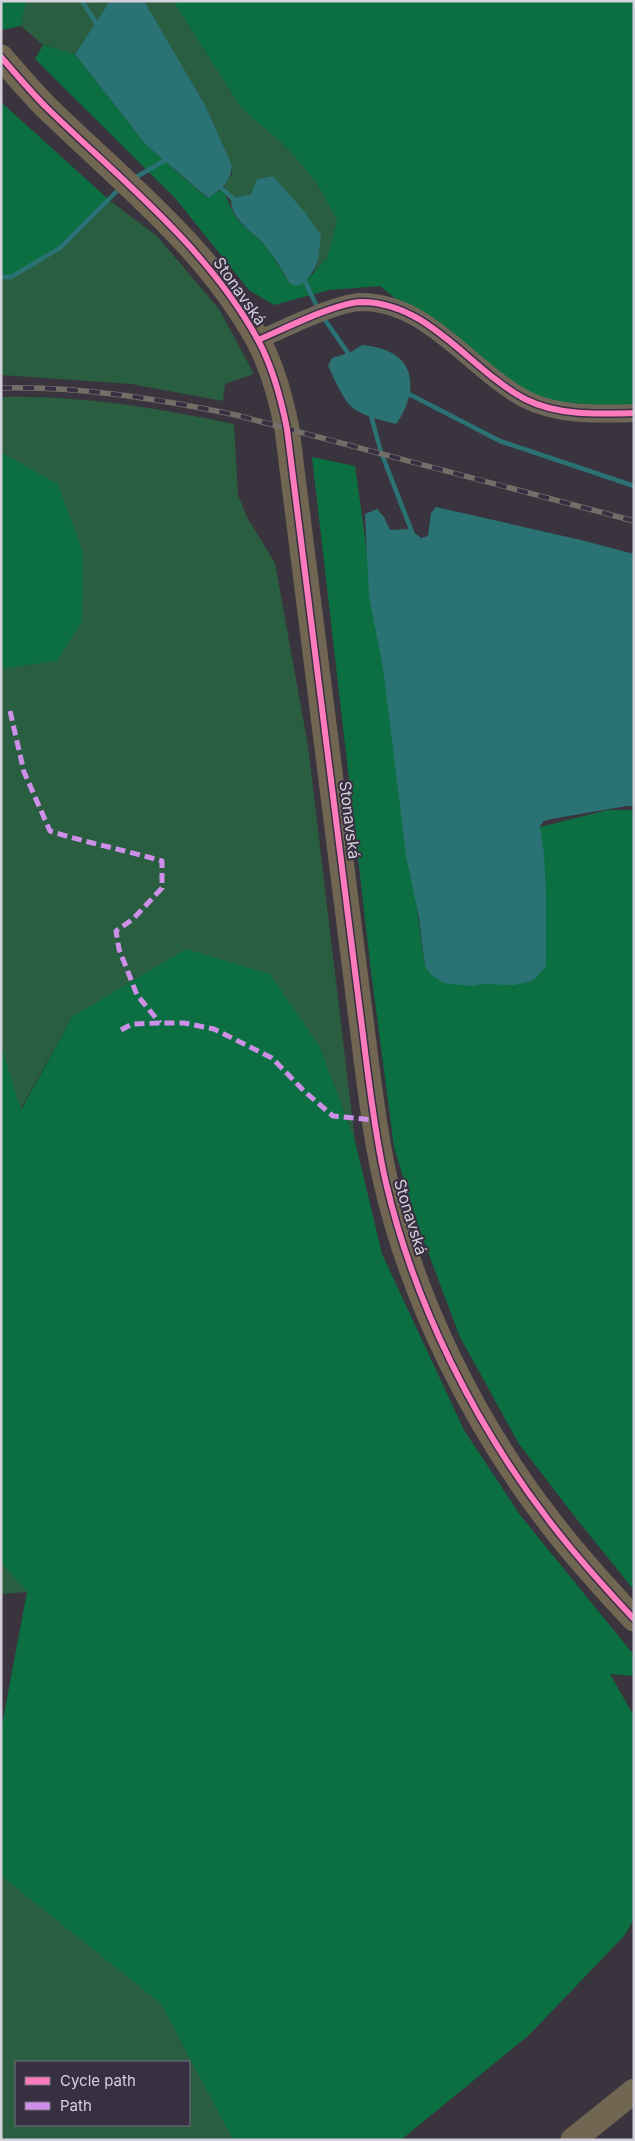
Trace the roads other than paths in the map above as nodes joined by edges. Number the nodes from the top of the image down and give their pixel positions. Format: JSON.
{"nodes":[{"id":1,"x":1,"y":57,"type":"edge"},
{"id":2,"x":258,"y":340,"type":"junction"},
{"id":3,"x":634,"y":413,"type":"edge"},
{"id":4,"x":634,"y":1619,"type":"edge"},
{"id":5,"x":634,"y":2091,"type":"edge"},
{"id":6,"x":573,"y":2140,"type":"edge"}],
"edges":[{"from":1,"to":2,"type":"street","name":"Stonavská"},
{"from":2,"to":3,"type":"street"},
{"from":2,"to":4,"type":"street","name":"Stonavská"},
{"from":5,"to":6,"type":"street"}]}
